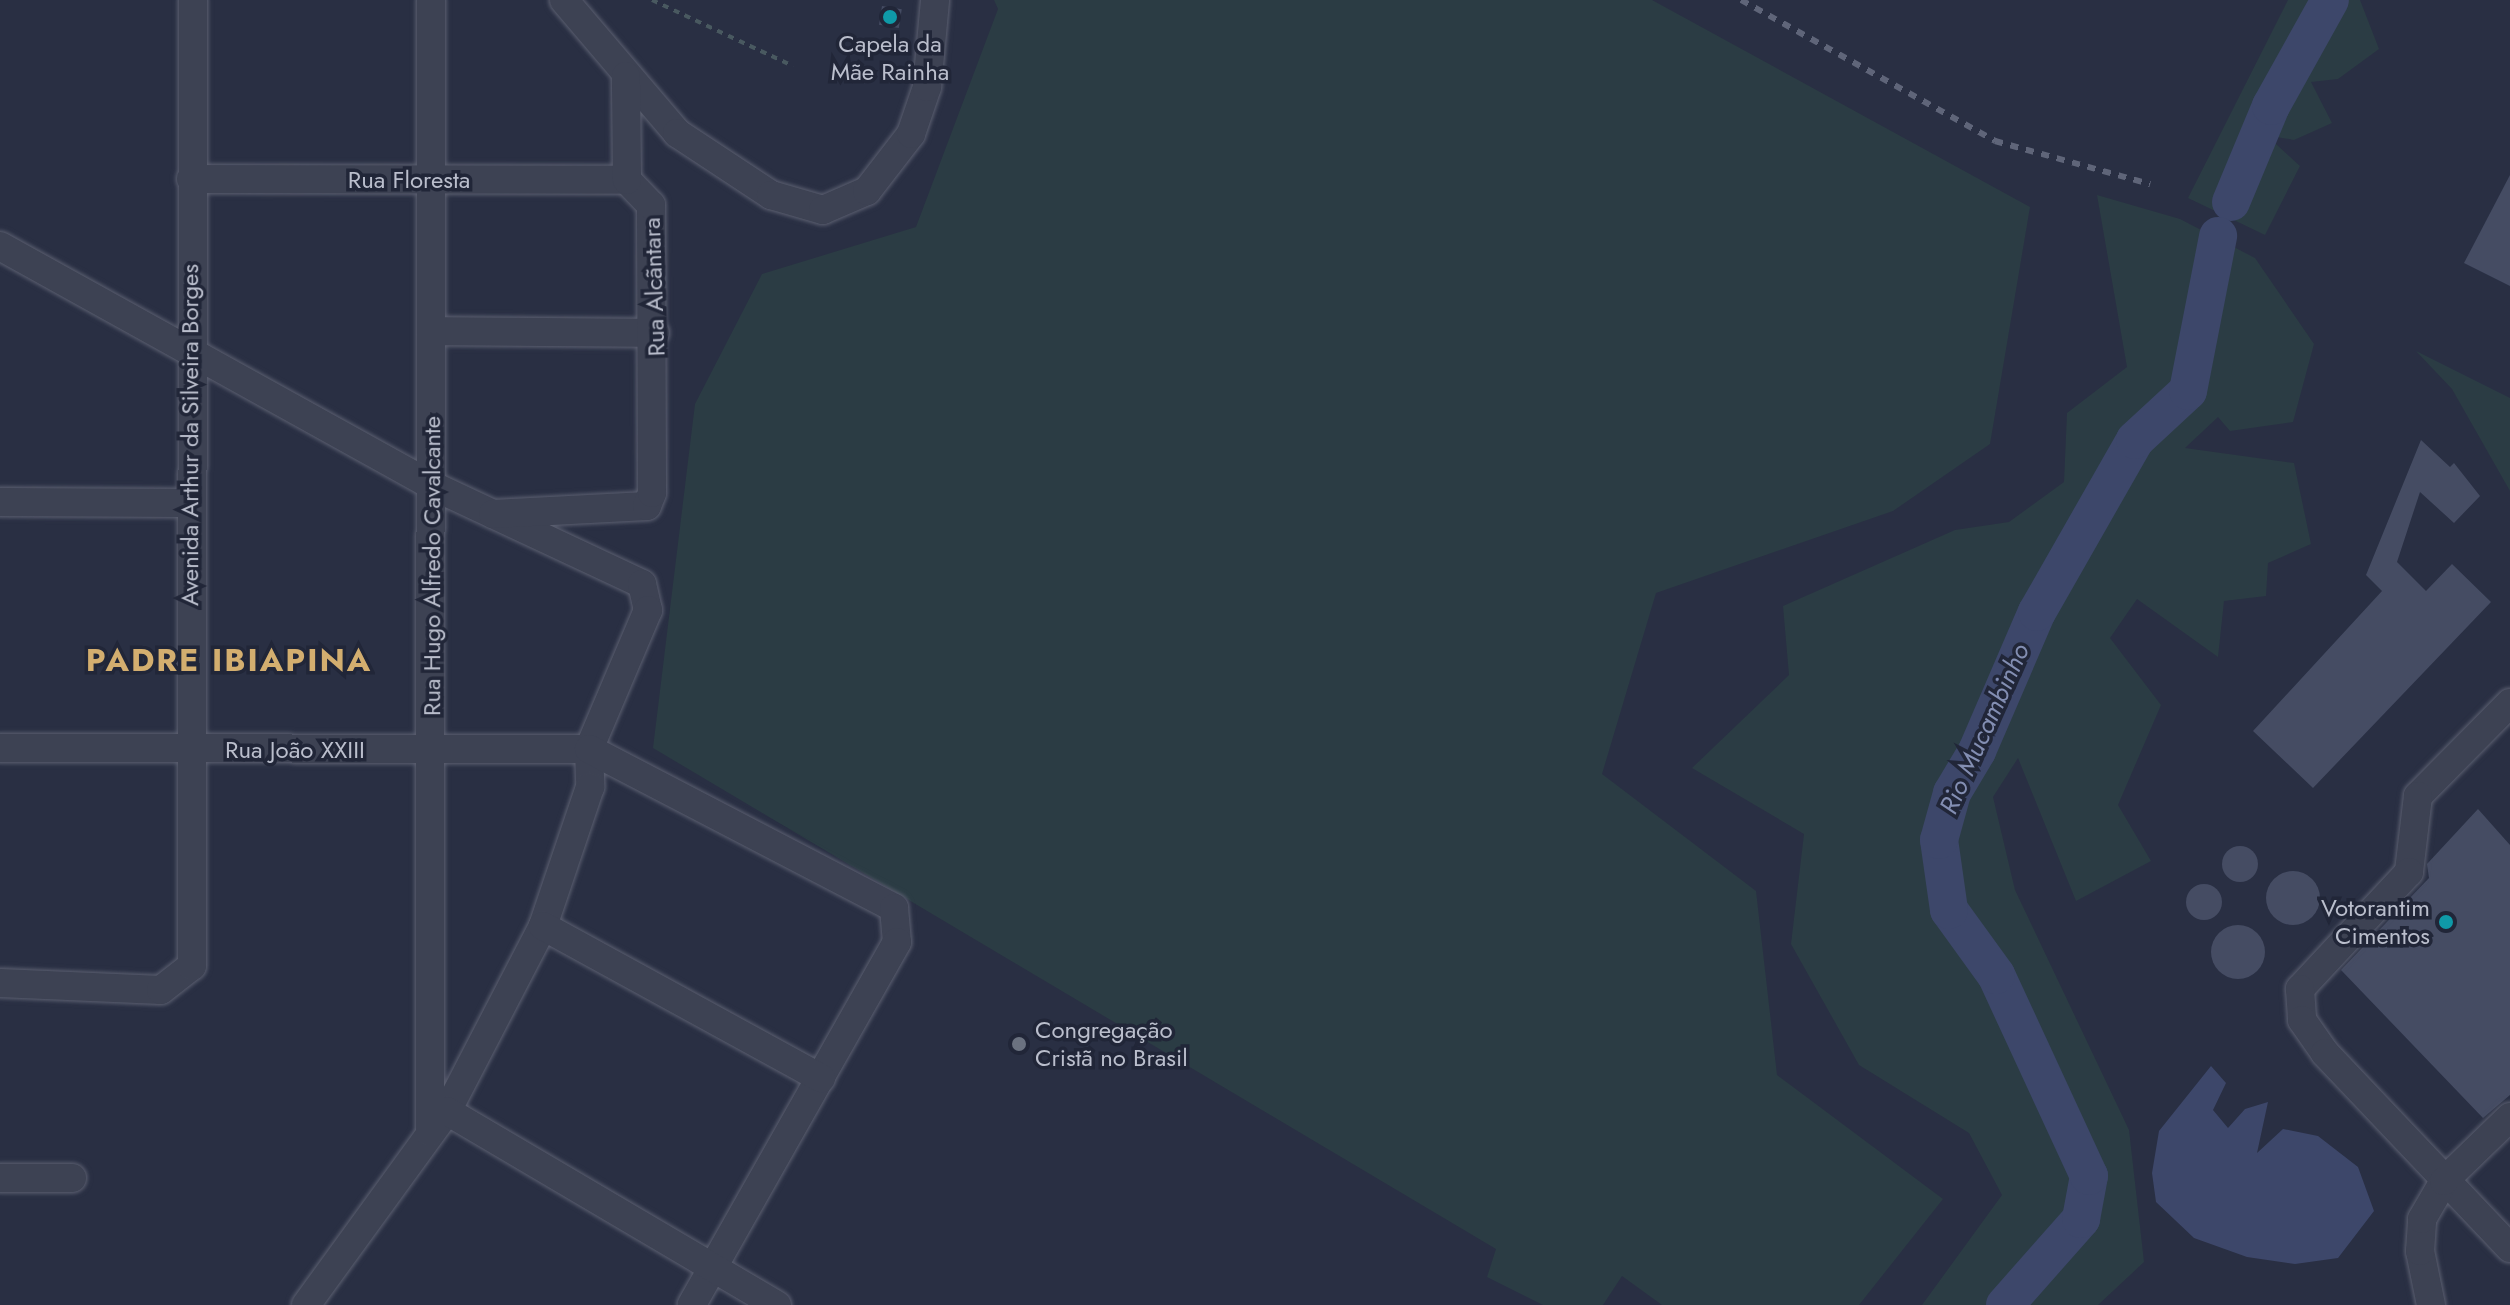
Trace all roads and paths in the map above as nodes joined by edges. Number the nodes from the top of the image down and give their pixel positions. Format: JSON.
{"nodes":[{"id":1,"x":193,"y":0,"type":"edge"},
{"id":2,"x":431,"y":0,"type":"edge"},
{"id":3,"x":564,"y":0,"type":"edge"},
{"id":4,"x":652,"y":0,"type":"edge"},
{"id":5,"x":935,"y":0,"type":"edge"},
{"id":6,"x":793,"y":66,"type":"dead end"},
{"id":7,"x":626,"y":76,"type":"junction"},
{"id":8,"x":191,"y":179,"type":"junction"},
{"id":9,"x":627,"y":180,"type":"junction"},
{"id":10,"x":427,"y":181,"type":"junction"},
{"id":11,"x":0,"y":246,"type":"edge"},
{"id":12,"x":431,"y":331,"type":"junction"},
{"id":13,"x":655,"y":333,"type":"junction"},
{"id":14,"x":191,"y":348,"type":"junction"},
{"id":15,"x":431,"y":485,"type":"junction"},
{"id":16,"x":0,"y":502,"type":"edge"},
{"id":17,"x":188,"y":503,"type":"junction"},
{"id":18,"x":489,"y":514,"type":"junction"},
{"id":19,"x":2510,"y":703,"type":"edge"},
{"id":20,"x":0,"y":748,"type":"edge"},
{"id":21,"x":589,"y":749,"type":"junction"},
{"id":22,"x":190,"y":750,"type":"junction"},
{"id":23,"x":433,"y":750,"type":"junction"},
{"id":24,"x":543,"y":926,"type":"junction"},
{"id":25,"x":0,"y":983,"type":"edge"},
{"id":26,"x":821,"y":1078,"type":"junction"},
{"id":27,"x":2510,"y":1117,"type":"edge"},
{"id":28,"x":439,"y":1122,"type":"junction"},
{"id":29,"x":0,"y":1178,"type":"edge"},
{"id":30,"x":72,"y":1178,"type":"dead end"},
{"id":31,"x":2444,"y":1181,"type":"junction"},
{"id":32,"x":2510,"y":1248,"type":"edge"},
{"id":33,"x":710,"y":1269,"type":"junction"},
{"id":34,"x":306,"y":1305,"type":"edge"},
{"id":35,"x":692,"y":1305,"type":"edge"},
{"id":36,"x":777,"y":1305,"type":"edge"},
{"id":37,"x":2431,"y":1305,"type":"edge"}],
"edges":[{"from":1,"to":8,"type":"street","name":"Avenida Arthur da Silveira Borges"},
{"from":2,"to":10,"type":"street","name":"Rua Hugo Alfredo Cavalcante"},
{"from":3,"to":7,"type":"street"},
{"from":4,"to":6,"type":"path"},
{"from":5,"to":7,"type":"street"},
{"from":7,"to":9,"type":"street"},
{"from":8,"to":10,"type":"street","name":"Rua Floresta"},
{"from":8,"to":14,"type":"street","name":"Avenida Arthur da Silveira Borges"},
{"from":9,"to":10,"type":"street","name":"Rua Floresta"},
{"from":9,"to":13,"type":"street","name":"Rua Alcãntara"},
{"from":10,"to":12,"type":"street","name":"Rua Hugo Alfredo Cavalcante"},
{"from":11,"to":14,"type":"street"},
{"from":12,"to":13,"type":"street"},
{"from":12,"to":15,"type":"street","name":"Rua Hugo Alfredo Cavalcante"},
{"from":13,"to":18,"type":"street","name":"Rua Alcãntara"},
{"from":14,"to":15,"type":"street"},
{"from":14,"to":17,"type":"street","name":"Avenida Arthur da Silveira Borges"},
{"from":15,"to":18,"type":"street"},
{"from":15,"to":23,"type":"street","name":"Rua Hugo Alfredo Cavalcante"},
{"from":16,"to":17,"type":"street"},
{"from":17,"to":22,"type":"street","name":"Avenida Arthur da Silveira Borges"},
{"from":18,"to":21,"type":"street"},
{"from":19,"to":31,"type":"street"},
{"from":20,"to":22,"type":"street","name":"Rua João XXIII"},
{"from":21,"to":23,"type":"street","name":"Rua João XXIII"},
{"from":21,"to":24,"type":"street"},
{"from":21,"to":26,"type":"street"},
{"from":22,"to":23,"type":"street","name":"Rua João XXIII"},
{"from":22,"to":25,"type":"street","name":"Avenida Arthur da Silveira Borges"},
{"from":23,"to":28,"type":"street","name":"Rua Hugo Alfredo Cavalcante"},
{"from":24,"to":26,"type":"street"},
{"from":24,"to":28,"type":"street"},
{"from":26,"to":33,"type":"street"},
{"from":27,"to":31,"type":"street"},
{"from":28,"to":33,"type":"street"},
{"from":28,"to":34,"type":"street"},
{"from":29,"to":30,"type":"street"},
{"from":31,"to":32,"type":"street"},
{"from":31,"to":37,"type":"street"},
{"from":33,"to":35,"type":"street"},
{"from":33,"to":36,"type":"street"}]}
